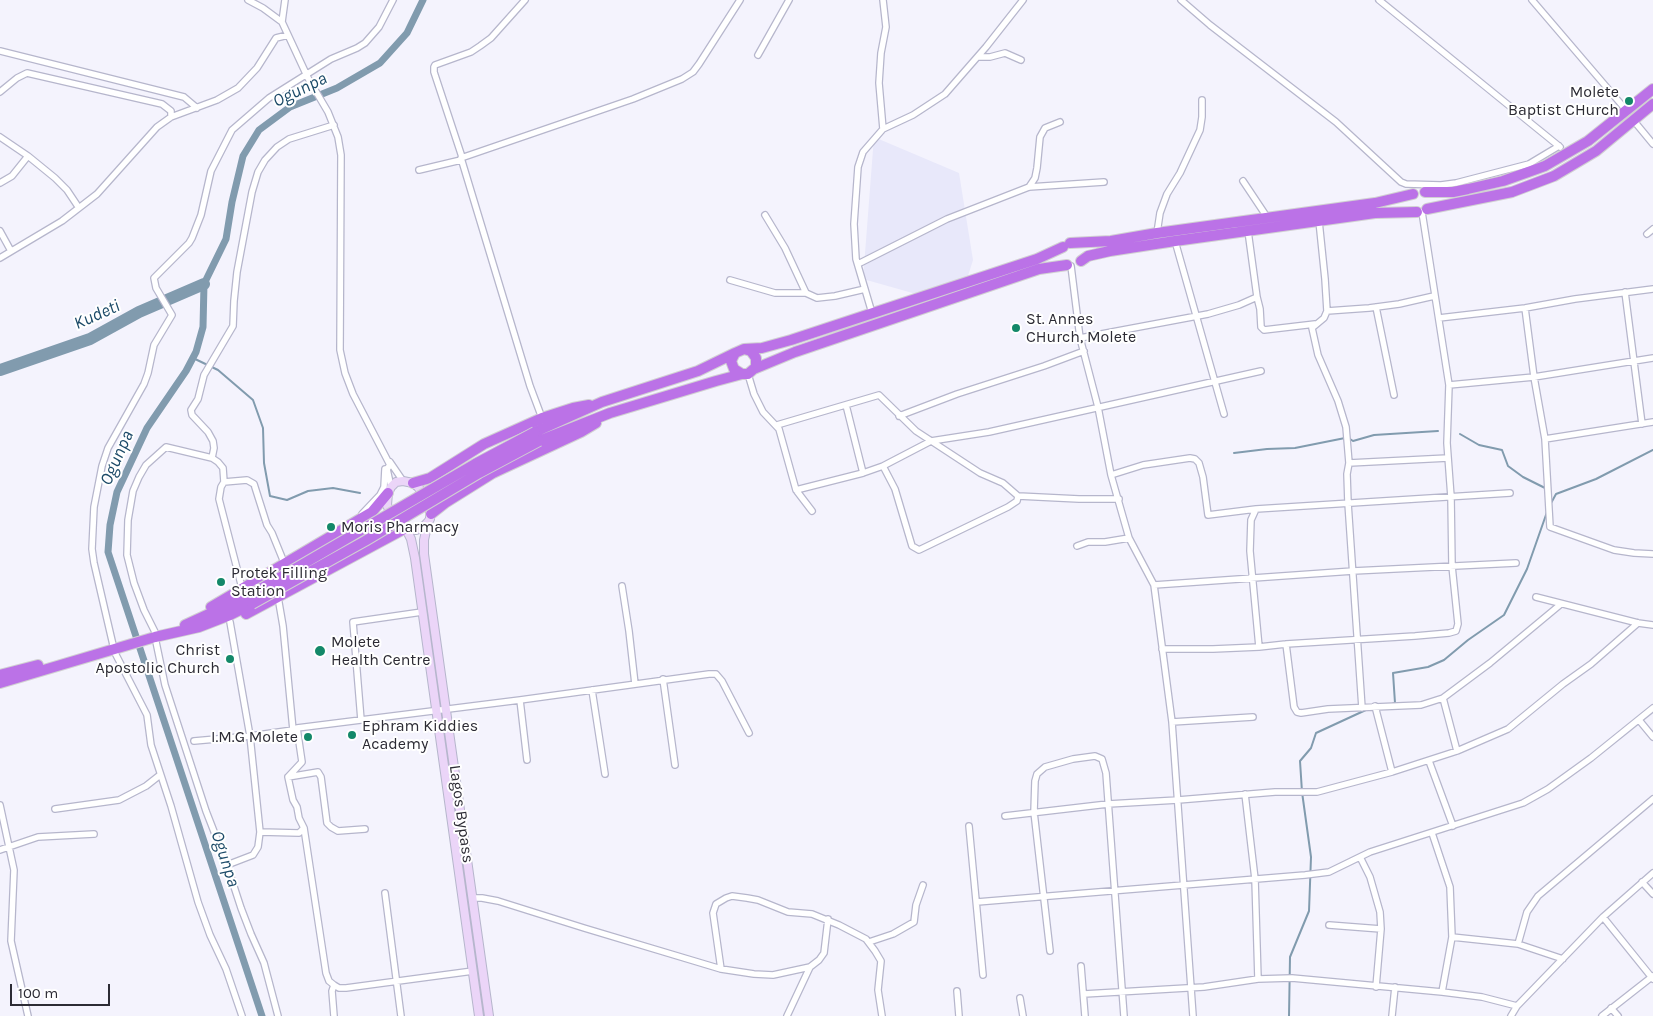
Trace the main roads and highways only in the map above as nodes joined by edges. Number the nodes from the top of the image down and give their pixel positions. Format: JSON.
{"nodes":[{"id":1,"x":1653,"y":89,"type":"edge"},
{"id":2,"x":1653,"y":104,"type":"edge"},
{"id":3,"x":1425,"y":192,"type":"junction"},
{"id":4,"x":1413,"y":194,"type":"junction"},
{"id":5,"x":1422,"y":211,"type":"junction"},
{"id":6,"x":1066,"y":245,"type":"junction"},
{"id":7,"x":1073,"y":264,"type":"junction"},
{"id":8,"x":740,"y":351,"type":"junction"},
{"id":9,"x":748,"y":372,"type":"junction"},
{"id":10,"x":602,"y":402,"type":"junction"},
{"id":11,"x":610,"y":413,"type":"junction"},
{"id":12,"x":537,"y":436,"type":"junction"},
{"id":13,"x":408,"y":482,"type":"junction"},
{"id":14,"x":389,"y":490,"type":"junction"},
{"id":15,"x":429,"y":518,"type":"junction"},
{"id":16,"x":405,"y":529,"type":"junction"},
{"id":17,"x":246,"y":593,"type":"junction"},
{"id":18,"x":185,"y":628,"type":"junction"},
{"id":19,"x":116,"y":647,"type":"junction"},
{"id":20,"x":0,"y":675,"type":"edge"},
{"id":21,"x":0,"y":683,"type":"edge"},
{"id":22,"x":479,"y":1016,"type":"edge"},
{"id":23,"x":489,"y":1016,"type":"edge"}],
"edges":[{"from":1,"to":3,"type":"highway"},
{"from":2,"to":5,"type":"highway"},
{"from":3,"to":4,"type":"highway"},
{"from":3,"to":5,"type":"highway"},
{"from":4,"to":5,"type":"highway"},
{"from":4,"to":6,"type":"highway"},
{"from":5,"to":7,"type":"highway"},
{"from":6,"to":7,"type":"highway"},
{"from":6,"to":7,"type":"highway"},
{"from":6,"to":8,"type":"highway"},
{"from":7,"to":9,"type":"highway"},
{"from":8,"to":9,"type":"highway"},
{"from":8,"to":9,"type":"highway"},
{"from":8,"to":10,"type":"highway"},
{"from":9,"to":11,"type":"highway"},
{"from":10,"to":12,"type":"highway"},
{"from":10,"to":13,"type":"highway"},
{"from":11,"to":12,"type":"highway"},
{"from":11,"to":15,"type":"highway"},
{"from":12,"to":17,"type":"highway","bridge":true},
{"from":13,"to":14,"type":"main road"},
{"from":13,"to":15,"type":"main road"},
{"from":14,"to":16,"type":"main road"},
{"from":14,"to":17,"type":"highway"},
{"from":15,"to":16,"type":"main road"},
{"from":15,"to":23,"type":"main road","name":"Lagos Bypass"},
{"from":16,"to":18,"type":"highway"},
{"from":16,"to":22,"type":"main road","name":"Lagos Bypass"},
{"from":17,"to":18,"type":"highway"},
{"from":18,"to":19,"type":"highway"},
{"from":19,"to":20,"type":"highway"},
{"from":19,"to":21,"type":"highway"}]}
